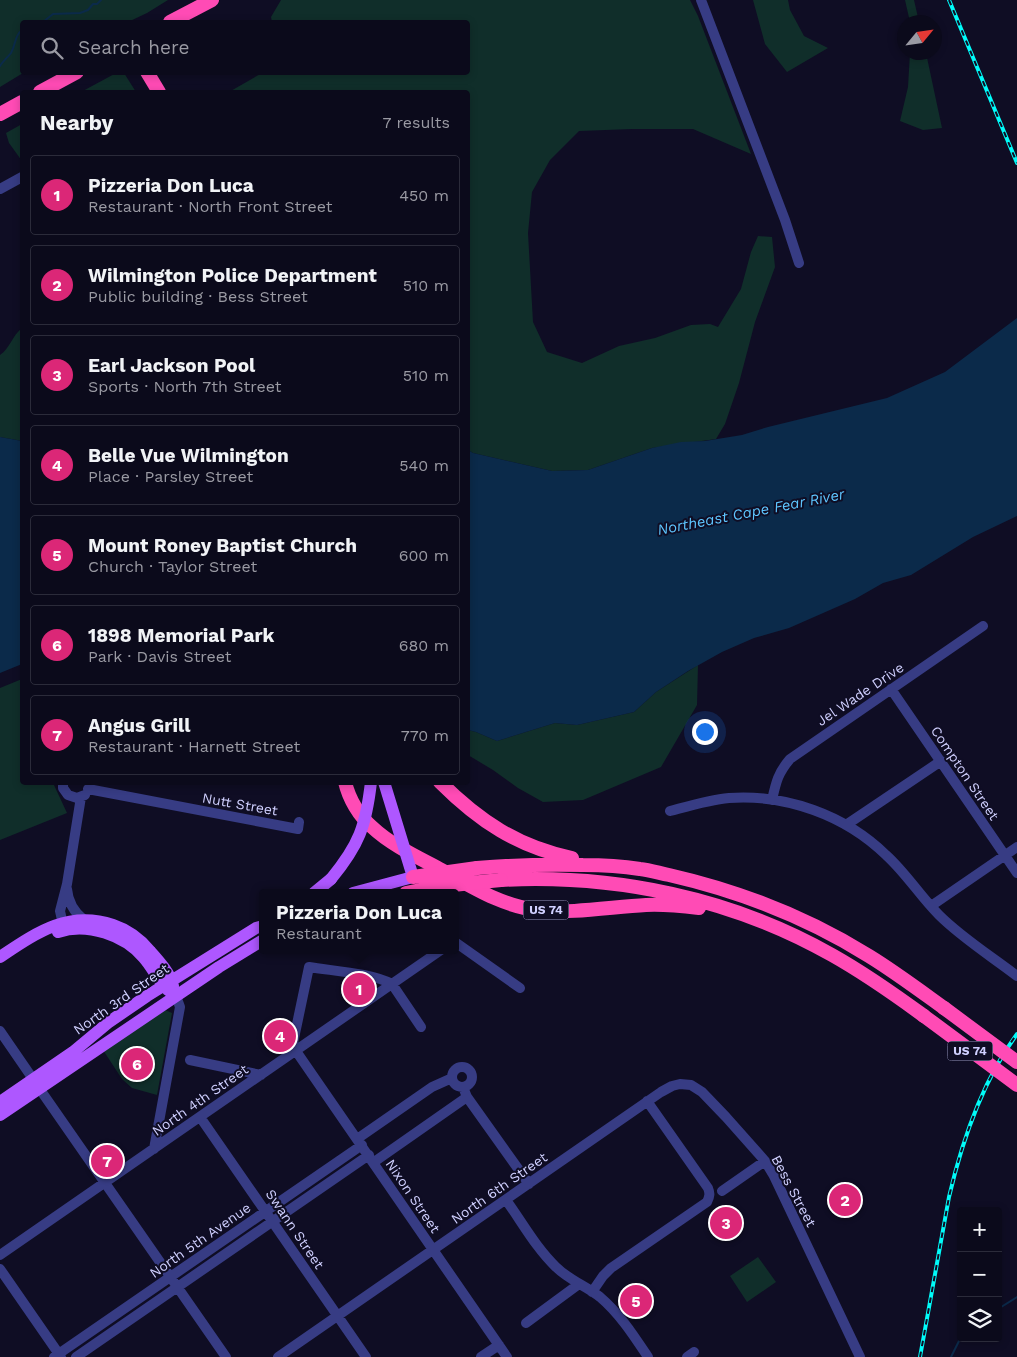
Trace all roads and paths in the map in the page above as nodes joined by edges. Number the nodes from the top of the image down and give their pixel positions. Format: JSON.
{"nodes":[{"id":1,"x":212,"y":0,"type":"edge"},
{"id":2,"x":701,"y":0,"type":"edge"},
{"id":3,"x":174,"y":20,"type":"edge"},
{"id":4,"x":71,"y":75,"type":"edge"},
{"id":5,"x":44,"y":90,"type":"edge"},
{"id":6,"x":20,"y":103,"type":"edge"},
{"id":7,"x":0,"y":114,"type":"edge"},
{"id":8,"x":20,"y":178,"type":"edge"},
{"id":9,"x":0,"y":189,"type":"edge"},
{"id":10,"x":799,"y":263,"type":"dead end"},
{"id":11,"x":983,"y":626,"type":"dead end"},
{"id":12,"x":891,"y":689,"type":"junction"},
{"id":13,"x":941,"y":762,"type":"junction"},
{"id":14,"x":64,"y":785,"type":"edge"},
{"id":15,"x":346,"y":785,"type":"edge"},
{"id":16,"x":371,"y":785,"type":"edge"},
{"id":17,"x":385,"y":785,"type":"edge"},
{"id":18,"x":443,"y":785,"type":"edge"},
{"id":19,"x":86,"y":790,"type":"edge"},
{"id":20,"x":68,"y":795,"type":"junction"},
{"id":21,"x":772,"y":800,"type":"junction"},
{"id":22,"x":212,"y":802,"type":"dead end"},
{"id":23,"x":670,"y":811,"type":"dead end"},
{"id":24,"x":209,"y":813,"type":"junction"},
{"id":25,"x":299,"y":826,"type":"dead end"},
{"id":26,"x":846,"y":826,"type":"junction"},
{"id":27,"x":76,"y":827,"type":"junction"},
{"id":28,"x":1017,"y":846,"type":"edge"},
{"id":29,"x":1005,"y":855,"type":"junction"},
{"id":30,"x":615,"y":866,"type":"junction"},
{"id":31,"x":1017,"y":872,"type":"edge"},
{"id":32,"x":413,"y":877,"type":"junction"},
{"id":33,"x":67,"y":884,"type":"junction"},
{"id":34,"x":319,"y":889,"type":"edge"},
{"id":35,"x":367,"y":889,"type":"edge"},
{"id":36,"x":398,"y":889,"type":"edge"},
{"id":37,"x":423,"y":889,"type":"edge"},
{"id":38,"x":931,"y":906,"type":"junction"},
{"id":39,"x":740,"y":914,"type":"junction"},
{"id":40,"x":84,"y":920,"type":"junction"},
{"id":41,"x":63,"y":926,"type":"junction"},
{"id":42,"x":259,"y":927,"type":"edge"},
{"id":43,"x":259,"y":942,"type":"edge"},
{"id":44,"x":459,"y":945,"type":"edge"},
{"id":45,"x":435,"y":954,"type":"edge"},
{"id":46,"x":0,"y":957,"type":"edge"},
{"id":47,"x":0,"y":968,"type":"edge"},
{"id":48,"x":1014,"y":974,"type":"edge"},
{"id":49,"x":167,"y":983,"type":"junction"},
{"id":50,"x":392,"y":984,"type":"junction"},
{"id":51,"x":520,"y":988,"type":"dead end"},
{"id":52,"x":176,"y":996,"type":"junction"},
{"id":53,"x":421,"y":1027,"type":"dead end"},
{"id":54,"x":0,"y":1031,"type":"edge"},
{"id":55,"x":296,"y":1050,"type":"junction"},
{"id":56,"x":190,"y":1060,"type":"dead end"},
{"id":57,"x":1017,"y":1062,"type":"edge"},
{"id":58,"x":451,"y":1071,"type":"junction"},
{"id":59,"x":261,"y":1075,"type":"junction"},
{"id":60,"x":36,"y":1084,"type":"junction"},
{"id":61,"x":1017,"y":1085,"type":"edge"},
{"id":62,"x":463,"y":1086,"type":"junction"},
{"id":63,"x":661,"y":1092,"type":"joint"},
{"id":64,"x":467,"y":1097,"type":"junction"},
{"id":65,"x":0,"y":1102,"type":"edge"},
{"id":66,"x":647,"y":1102,"type":"junction"},
{"id":67,"x":0,"y":1115,"type":"edge"},
{"id":68,"x":200,"y":1117,"type":"junction"},
{"id":69,"x":360,"y":1142,"type":"junction"},
{"id":70,"x":154,"y":1149,"type":"junction"},
{"id":71,"x":371,"y":1159,"type":"junction"},
{"id":72,"x":765,"y":1161,"type":"junction"},
{"id":73,"x":105,"y":1183,"type":"junction"},
{"id":74,"x":529,"y":1184,"type":"junction"},
{"id":75,"x":722,"y":1191,"type":"dead end"},
{"id":76,"x":506,"y":1200,"type":"junction"},
{"id":77,"x":266,"y":1211,"type":"junction"},
{"id":78,"x":273,"y":1221,"type":"junction"},
{"id":79,"x":434,"y":1250,"type":"junction"},
{"id":80,"x":0,"y":1255,"type":"edge"},
{"id":81,"x":0,"y":1269,"type":"edge"},
{"id":82,"x":170,"y":1277,"type":"junction"},
{"id":83,"x":579,"y":1284,"type":"junction"},
{"id":84,"x":177,"y":1286,"type":"junction"},
{"id":85,"x":592,"y":1292,"type":"junction"},
{"id":86,"x":338,"y":1316,"type":"junction"},
{"id":87,"x":526,"y":1323,"type":"dead end"},
{"id":88,"x":499,"y":1345,"type":"junction"},
{"id":89,"x":58,"y":1356,"type":"edge"},
{"id":90,"x":76,"y":1357,"type":"edge"},
{"id":91,"x":226,"y":1357,"type":"edge"},
{"id":92,"x":278,"y":1357,"type":"edge"},
{"id":93,"x":366,"y":1357,"type":"edge"},
{"id":94,"x":482,"y":1357,"type":"edge"},
{"id":95,"x":508,"y":1357,"type":"edge"},
{"id":96,"x":648,"y":1357,"type":"edge"},
{"id":97,"x":860,"y":1357,"type":"edge"}],
"edges":[{"from":1,"to":3,"type":"highway"},
{"from":2,"to":10,"type":"street"},
{"from":4,"to":5,"type":"highway"},
{"from":6,"to":7,"type":"highway"},
{"from":8,"to":9,"type":"street"},
{"from":11,"to":12,"type":"street","name":"Jel Wade Drive"},
{"from":12,"to":13,"type":"street","name":"Compton Street"},
{"from":12,"to":21,"type":"street","name":"Jel Wade Drive"},
{"from":13,"to":26,"type":"street"},
{"from":13,"to":29,"type":"street","name":"Compton Street"},
{"from":14,"to":20,"type":"street"},
{"from":15,"to":39,"type":"highway","number":"US 74"},
{"from":16,"to":34,"type":"main road","bridge":true},
{"from":17,"to":32,"type":"main road","bridge":true},
{"from":18,"to":30,"type":"highway","number":"US 74"},
{"from":19,"to":20,"type":"street","name":"Nutt Street"},
{"from":19,"to":24,"type":"street","name":"Nutt Street"},
{"from":19,"to":27,"type":"street"},
{"from":20,"to":27,"type":"street"},
{"from":21,"to":23,"type":"street"},
{"from":21,"to":26,"type":"street"},
{"from":22,"to":24,"type":"street"},
{"from":24,"to":25,"type":"street","name":"Nutt Street"},
{"from":26,"to":38,"type":"street"},
{"from":27,"to":33,"type":"street"},
{"from":28,"to":29,"type":"street"},
{"from":29,"to":31,"type":"street","name":"Compton Street"},
{"from":29,"to":38,"type":"street"},
{"from":30,"to":32,"type":"highway","bridge":true},
{"from":30,"to":57,"type":"highway","number":"US 74","bridge":true},
{"from":32,"to":35,"type":"main road"},
{"from":32,"to":36,"type":"main road"},
{"from":33,"to":40,"type":"street"},
{"from":33,"to":41,"type":"street"},
{"from":37,"to":39,"type":"highway","bridge":true},
{"from":38,"to":48,"type":"street"},
{"from":39,"to":61,"type":"highway","number":"US 74","bridge":true},
{"from":40,"to":41,"type":"main road"},
{"from":40,"to":49,"type":"main road"},
{"from":41,"to":46,"type":"main road"},
{"from":41,"to":47,"type":"main road"},
{"from":41,"to":49,"type":"main road"},
{"from":42,"to":49,"type":"main road","name":"North 3rd Street"},
{"from":43,"to":52,"type":"main road","name":"North 3rd Street"},
{"from":44,"to":51,"type":"street"},
{"from":45,"to":50,"type":"street","name":"North 4th Street"},
{"from":49,"to":52,"type":"main road"},
{"from":49,"to":60,"type":"main road","name":"North 3rd Street"},
{"from":50,"to":53,"type":"street"},
{"from":50,"to":55,"type":"street","name":"North 4th Street"},
{"from":50,"to":55,"type":"street"},
{"from":52,"to":60,"type":"main road","name":"North 3rd Street"},
{"from":52,"to":70,"type":"street"},
{"from":54,"to":60,"type":"street"},
{"from":55,"to":59,"type":"street","name":"North 4th Street"},
{"from":55,"to":69,"type":"street","name":"Nixon Street"},
{"from":56,"to":59,"type":"street"},
{"from":58,"to":62,"type":"street"},
{"from":58,"to":62,"type":"street"},
{"from":58,"to":69,"type":"street","name":"North 5th Avenue"},
{"from":59,"to":68,"type":"street","name":"North 4th Street"},
{"from":60,"to":65,"type":"main road","name":"North 3rd Street"},
{"from":60,"to":67,"type":"main road","name":"North 3rd Street"},
{"from":60,"to":73,"type":"street"},
{"from":62,"to":64,"type":"street"},
{"from":63,"to":66,"type":"street","name":"North 6th Street"},
{"from":63,"to":72,"type":"street","name":"Bess Street"},
{"from":64,"to":71,"type":"street","name":"North 5th Avenue"},
{"from":64,"to":74,"type":"street"},
{"from":66,"to":74,"type":"street","name":"North 6th Street"},
{"from":66,"to":85,"type":"street"},
{"from":68,"to":70,"type":"street","name":"North 4th Street"},
{"from":68,"to":77,"type":"street","name":"Swann Street"},
{"from":69,"to":71,"type":"street","name":"Nixon Street"},
{"from":69,"to":77,"type":"street","name":"North 5th Avenue"},
{"from":70,"to":73,"type":"street","name":"North 4th Street"},
{"from":71,"to":78,"type":"street","name":"North 5th Avenue"},
{"from":71,"to":79,"type":"street","name":"Nixon Street"},
{"from":72,"to":75,"type":"street"},
{"from":72,"to":97,"type":"street","name":"Bess Street"},
{"from":73,"to":80,"type":"street","name":"North 4th Street"},
{"from":73,"to":82,"type":"street"},
{"from":74,"to":76,"type":"street","name":"North 6th Street"},
{"from":76,"to":79,"type":"street","name":"North 6th Street"},
{"from":76,"to":83,"type":"street"},
{"from":77,"to":78,"type":"street","name":"Swann Street"},
{"from":77,"to":82,"type":"street","name":"North 5th Avenue"},
{"from":78,"to":84,"type":"street","name":"North 5th Avenue"},
{"from":78,"to":86,"type":"street","name":"Swann Street"},
{"from":79,"to":86,"type":"street","name":"North 6th Street"},
{"from":79,"to":88,"type":"street","name":"Nixon Street"},
{"from":81,"to":89,"type":"street"},
{"from":82,"to":84,"type":"street"},
{"from":82,"to":89,"type":"street","name":"North 5th Avenue"},
{"from":83,"to":85,"type":"street"},
{"from":83,"to":87,"type":"street"},
{"from":84,"to":90,"type":"street","name":"North 5th Avenue"},
{"from":84,"to":91,"type":"street"},
{"from":85,"to":96,"type":"street"},
{"from":86,"to":92,"type":"street","name":"North 6th Street"},
{"from":86,"to":93,"type":"street","name":"Swann Street"},
{"from":88,"to":94,"type":"street"},
{"from":88,"to":95,"type":"street","name":"Nixon Street"}]}
